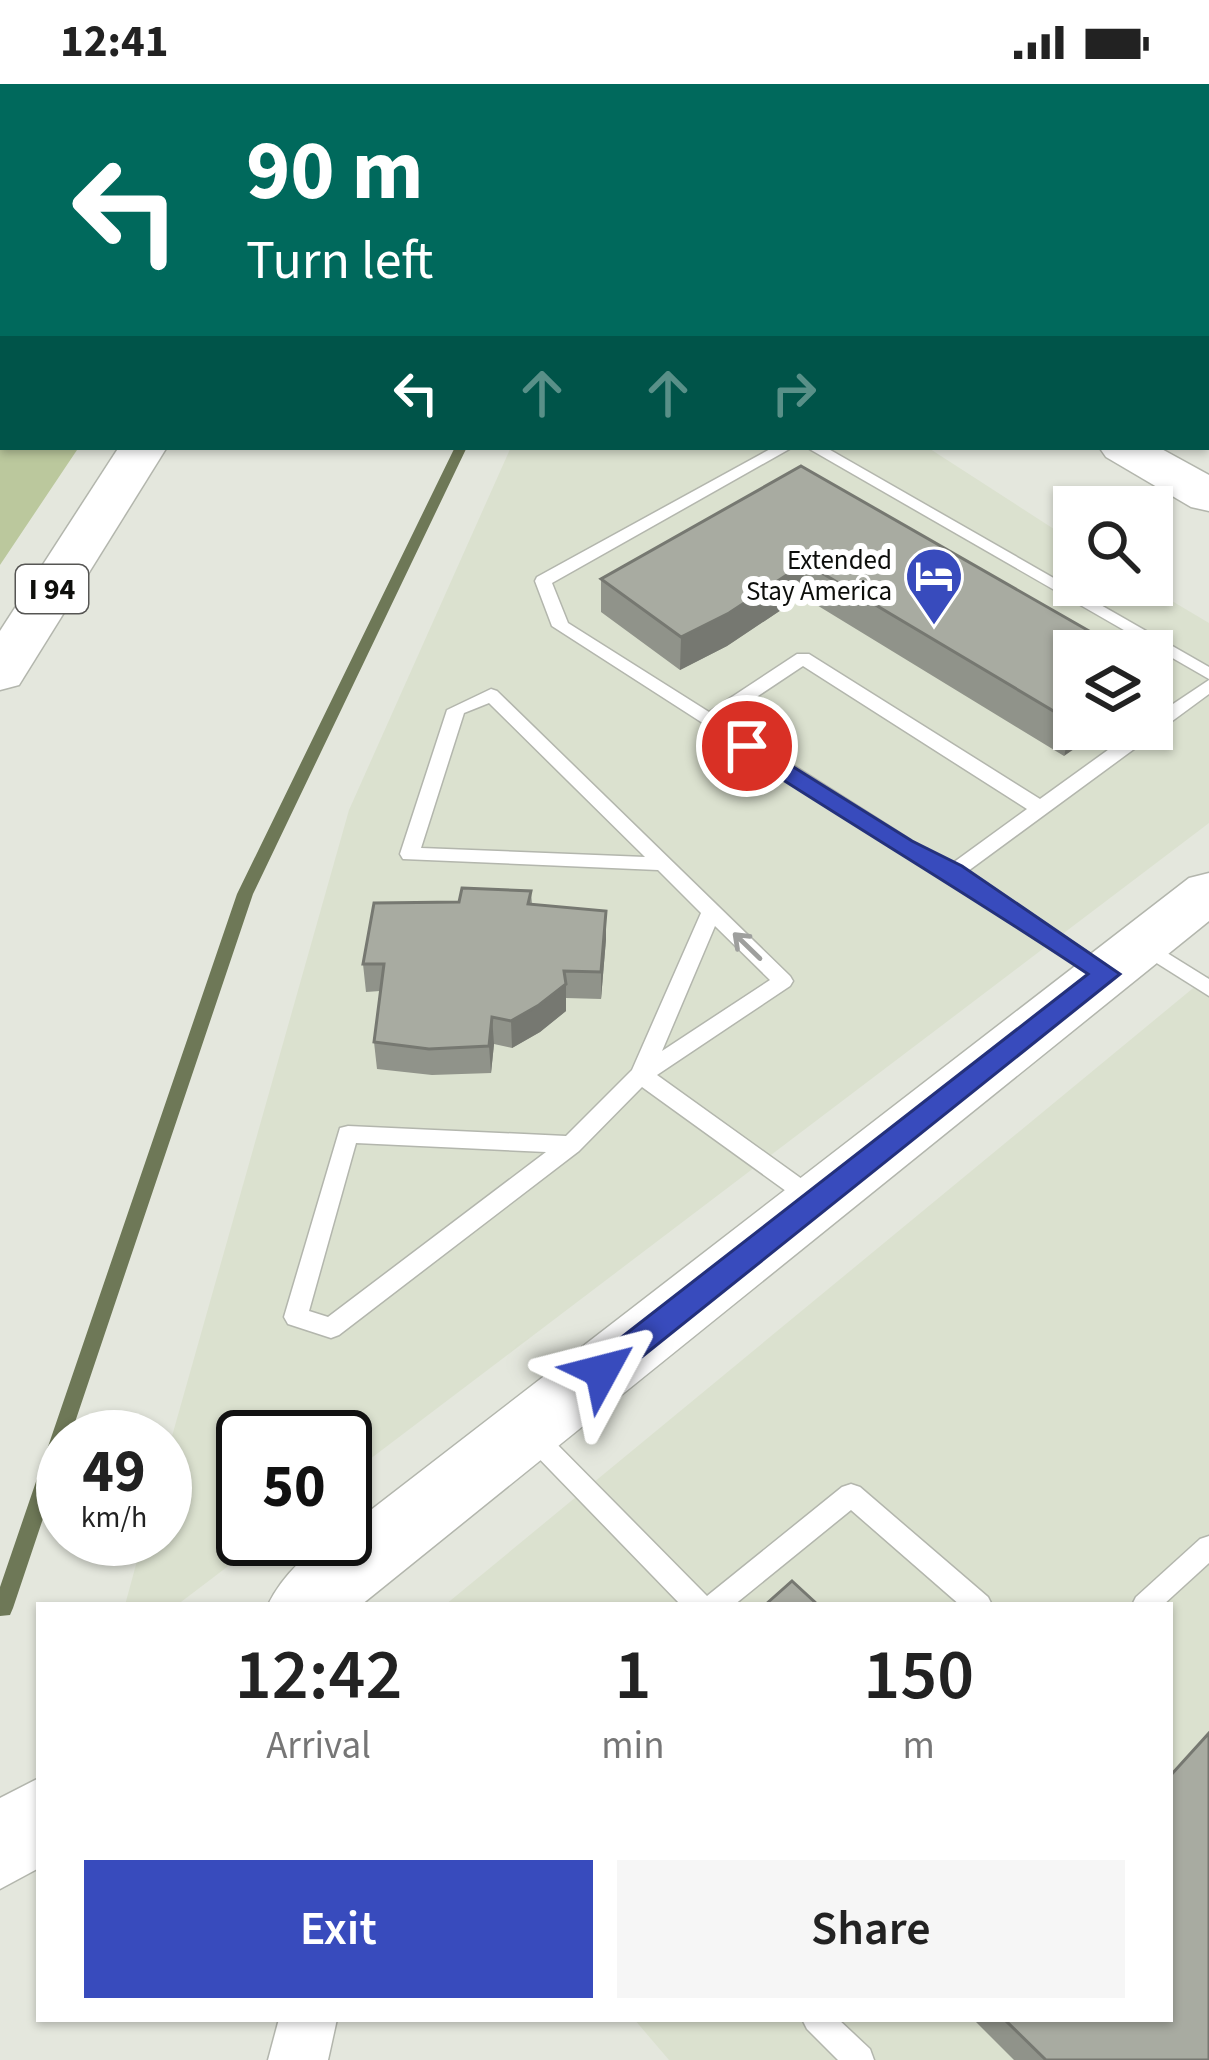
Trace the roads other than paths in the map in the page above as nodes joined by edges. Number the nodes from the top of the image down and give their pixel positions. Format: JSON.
{"nodes":[{"id":1,"x":140,"y":450,"type":"edge"},
{"id":2,"x":780,"y":450,"type":"edge"},
{"id":3,"x":819,"y":450,"type":"edge"},
{"id":4,"x":1128,"y":450,"type":"edge"},
{"id":5,"x":1209,"y":496,"type":"edge"},
{"id":6,"x":0,"y":674,"type":"edge"},
{"id":7,"x":1209,"y":674,"type":"edge"},
{"id":8,"x":1209,"y":686,"type":"edge"},
{"id":9,"x":1173,"y":712,"type":"edge"},
{"id":10,"x":708,"y":721,"type":"junction"},
{"id":11,"x":1120,"y":750,"type":"edge"},
{"id":12,"x":1040,"y":808,"type":"junction"},
{"id":13,"x":664,"y":864,"type":"junction"},
{"id":14,"x":953,"y":872,"type":"junction"},
{"id":15,"x":1209,"y":892,"type":"edge"},
{"id":16,"x":712,"y":911,"type":"junction"},
{"id":17,"x":1125,"y":960,"type":"junction"},
{"id":18,"x":1209,"y":989,"type":"edge"},
{"id":19,"x":641,"y":1075,"type":"junction"},
{"id":20,"x":571,"y":1144,"type":"junction"},
{"id":21,"x":817,"y":1202,"type":"junction"},
{"id":22,"x":526,"y":1430,"type":"junction"},
{"id":23,"x":1209,"y":1547,"type":"edge"},
{"id":24,"x":308,"y":1602,"type":"edge"},
{"id":25,"x":695,"y":1602,"type":"edge"},
{"id":26,"x":720,"y":1602,"type":"edge"},
{"id":27,"x":976,"y":1602,"type":"edge"},
{"id":28,"x":1148,"y":1602,"type":"edge"},
{"id":29,"x":36,"y":1819,"type":"edge"},
{"id":30,"x":0,"y":1849,"type":"edge"},
{"id":31,"x":307,"y":2022,"type":"edge"},
{"id":32,"x":820,"y":2022,"type":"edge"},
{"id":33,"x":298,"y":2060,"type":"edge"},
{"id":34,"x":859,"y":2060,"type":"edge"}],
"edges":[{"from":1,"to":6,"type":"highway","number":"I 94"},
{"from":2,"to":10,"type":"lane"},
{"from":3,"to":7,"type":"lane"},
{"from":4,"to":5,"type":"highway"},
{"from":8,"to":9,"type":"lane"},
{"from":10,"to":12,"type":"lane"},
{"from":10,"to":14,"type":"lane"},
{"from":11,"to":12,"type":"lane"},
{"from":12,"to":14,"type":"lane"},
{"from":13,"to":13,"type":"lane"},
{"from":13,"to":16,"type":"lane"},
{"from":14,"to":17,"type":"lane"},
{"from":15,"to":17,"type":"main road"},
{"from":16,"to":19,"type":"lane"},
{"from":19,"to":16,"type":"lane","one_way":true},
{"from":17,"to":18,"type":"lane"},
{"from":17,"to":21,"type":"main road"},
{"from":19,"to":20,"type":"lane"},
{"from":19,"to":21,"type":"lane"},
{"from":20,"to":20,"type":"lane"},
{"from":21,"to":22,"type":"main road"},
{"from":22,"to":24,"type":"main road"},
{"from":22,"to":25,"type":"lane"},
{"from":23,"to":28,"type":"lane"},
{"from":26,"to":27,"type":"lane"},
{"from":29,"to":30,"type":"main road"},
{"from":31,"to":33,"type":"street"},
{"from":32,"to":34,"type":"lane"}]}
